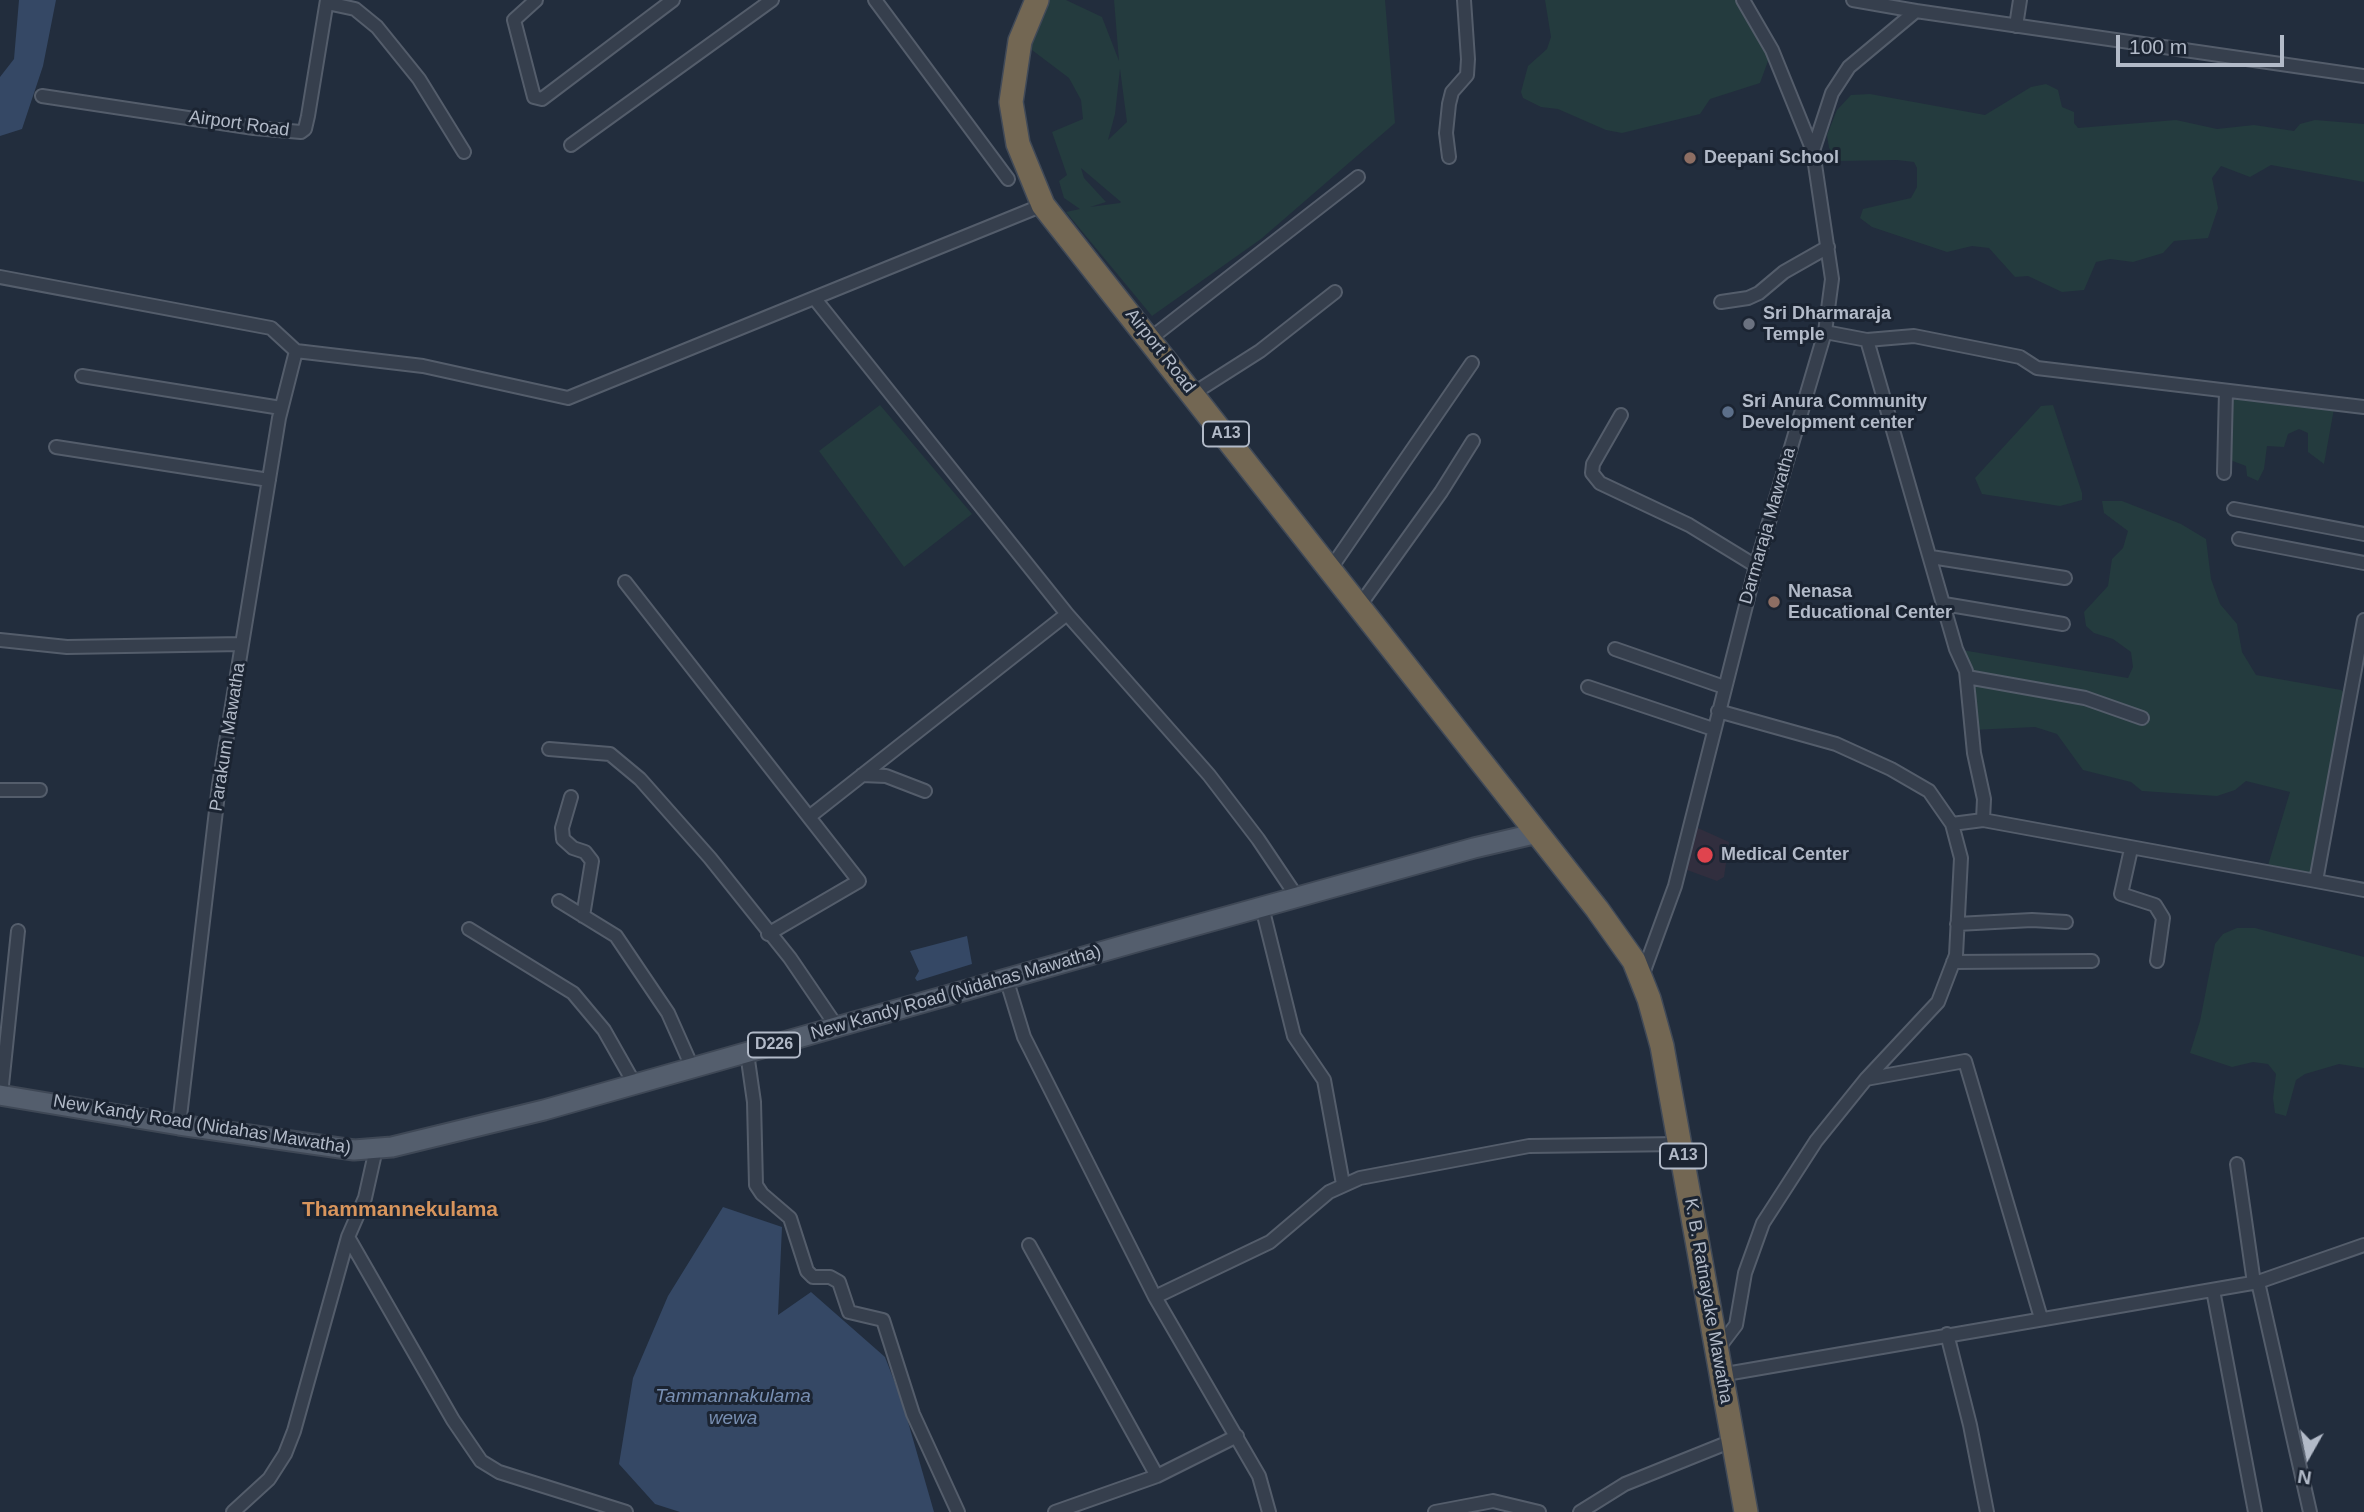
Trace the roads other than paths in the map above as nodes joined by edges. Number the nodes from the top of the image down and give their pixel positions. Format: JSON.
{"nodes":[{"id":1,"x":536,"y":0,"type":"edge"},
{"id":2,"x":673,"y":0,"type":"edge"},
{"id":3,"x":772,"y":0,"type":"edge"},
{"id":4,"x":875,"y":0,"type":"edge"},
{"id":5,"x":1037,"y":0,"type":"edge"},
{"id":6,"x":1464,"y":0,"type":"edge"},
{"id":7,"x":1743,"y":0,"type":"edge"},
{"id":8,"x":1853,"y":0,"type":"edge"},
{"id":9,"x":2020,"y":0,"type":"edge"},
{"id":10,"x":327,"y":1,"type":"edge"},
{"id":11,"x":1916,"y":11,"type":"junction"},
{"id":12,"x":2016,"y":26,"type":"junction"},
{"id":13,"x":2364,"y":76,"type":"edge"},
{"id":14,"x":42,"y":96,"type":"dead end"},
{"id":15,"x":570,"y":145,"type":"dead end"},
{"id":16,"x":1813,"y":151,"type":"junction"},
{"id":17,"x":464,"y":152,"type":"dead end"},
{"id":18,"x":1449,"y":157,"type":"dead end"},
{"id":19,"x":1357,"y":177,"type":"dead end"},
{"id":20,"x":1008,"y":179,"type":"dead end"},
{"id":21,"x":1043,"y":205,"type":"junction"},
{"id":22,"x":1828,"y":247,"type":"junction"},
{"id":23,"x":0,"y":277,"type":"edge"},
{"id":24,"x":1335,"y":292,"type":"dead end"},
{"id":25,"x":814,"y":299,"type":"junction"},
{"id":26,"x":1721,"y":302,"type":"dead end"},
{"id":27,"x":1825,"y":332,"type":"junction"},
{"id":28,"x":1151,"y":338,"type":"junction"},
{"id":29,"x":1867,"y":340,"type":"junction"},
{"id":30,"x":296,"y":351,"type":"junction"},
{"id":31,"x":1472,"y":363,"type":"dead end"},
{"id":32,"x":82,"y":376,"type":"dead end"},
{"id":33,"x":2226,"y":391,"type":"junction"},
{"id":34,"x":1194,"y":393,"type":"junction"},
{"id":35,"x":2364,"y":407,"type":"edge"},
{"id":36,"x":281,"y":408,"type":"junction"},
{"id":37,"x":1621,"y":415,"type":"dead end"},
{"id":38,"x":1474,"y":441,"type":"dead end"},
{"id":39,"x":56,"y":447,"type":"dead end"},
{"id":40,"x":2224,"y":473,"type":"dead end"},
{"id":41,"x":269,"y":480,"type":"junction"},
{"id":42,"x":2234,"y":509,"type":"dead end"},
{"id":43,"x":2364,"y":534,"type":"edge"},
{"id":44,"x":2239,"y":538,"type":"dead end"},
{"id":45,"x":1931,"y":557,"type":"junction"},
{"id":46,"x":2364,"y":563,"type":"edge"},
{"id":47,"x":1756,"y":566,"type":"junction"},
{"id":48,"x":1331,"y":568,"type":"junction"},
{"id":49,"x":2065,"y":578,"type":"dead end"},
{"id":50,"x":625,"y":582,"type":"dead end"},
{"id":51,"x":1944,"y":604,"type":"junction"},
{"id":52,"x":1360,"y":605,"type":"junction"},
{"id":53,"x":1067,"y":614,"type":"junction"},
{"id":54,"x":2364,"y":620,"type":"edge"},
{"id":55,"x":2063,"y":624,"type":"dead end"},
{"id":56,"x":0,"y":640,"type":"edge"},
{"id":57,"x":242,"y":644,"type":"junction"},
{"id":58,"x":1615,"y":649,"type":"dead end"},
{"id":59,"x":2360,"y":663,"type":"edge"},
{"id":60,"x":1967,"y":677,"type":"junction"},
{"id":61,"x":1588,"y":687,"type":"dead end"},
{"id":62,"x":1724,"y":687,"type":"junction"},
{"id":63,"x":1718,"y":711,"type":"junction"},
{"id":64,"x":2142,"y":718,"type":"dead end"},
{"id":65,"x":1713,"y":729,"type":"junction"},
{"id":66,"x":549,"y":750,"type":"dead end"},
{"id":67,"x":862,"y":775,"type":"junction"},
{"id":68,"x":0,"y":790,"type":"edge"},
{"id":69,"x":40,"y":790,"type":"dead end"},
{"id":70,"x":925,"y":791,"type":"dead end"},
{"id":71,"x":571,"y":797,"type":"dead end"},
{"id":72,"x":809,"y":817,"type":"junction"},
{"id":73,"x":1983,"y":820,"type":"junction"},
{"id":74,"x":1952,"y":824,"type":"junction"},
{"id":75,"x":1538,"y":833,"type":"junction"},
{"id":76,"x":2131,"y":849,"type":"junction"},
{"id":77,"x":2316,"y":881,"type":"junction"},
{"id":78,"x":2364,"y":890,"type":"edge"},
{"id":79,"x":1297,"y":897,"type":"junction"},
{"id":80,"x":559,"y":901,"type":"dead end"},
{"id":81,"x":1262,"y":908,"type":"junction"},
{"id":82,"x":583,"y":916,"type":"junction"},
{"id":83,"x":2066,"y":922,"type":"dead end"},
{"id":84,"x":1957,"y":924,"type":"junction"},
{"id":85,"x":469,"y":929,"type":"dead end"},
{"id":86,"x":18,"y":931,"type":"dead end"},
{"id":87,"x":768,"y":934,"type":"junction"},
{"id":88,"x":2092,"y":961,"type":"dead end"},
{"id":89,"x":2157,"y":961,"type":"dead end"},
{"id":90,"x":1953,"y":962,"type":"junction"},
{"id":91,"x":1006,"y":978,"type":"junction"},
{"id":92,"x":1641,"y":979,"type":"junction"},
{"id":93,"x":837,"y":1027,"type":"junction"},
{"id":94,"x":747,"y":1053,"type":"junction"},
{"id":95,"x":692,"y":1067,"type":"junction"},
{"id":96,"x":1866,"y":1079,"type":"junction"},
{"id":97,"x":634,"y":1083,"type":"junction"},
{"id":98,"x":1,"y":1095,"type":"edge"},
{"id":99,"x":179,"y":1125,"type":"junction"},
{"id":100,"x":1681,"y":1144,"type":"junction"},
{"id":101,"x":376,"y":1149,"type":"junction"},
{"id":102,"x":2237,"y":1164,"type":"dead end"},
{"id":103,"x":1343,"y":1184,"type":"junction"},
{"id":104,"x":348,"y":1237,"type":"junction"},
{"id":105,"x":1029,"y":1245,"type":"dead end"},
{"id":106,"x":2364,"y":1245,"type":"edge"},
{"id":107,"x":2256,"y":1283,"type":"junction"},
{"id":108,"x":2213,"y":1290,"type":"junction"},
{"id":109,"x":1155,"y":1297,"type":"junction"},
{"id":110,"x":2041,"y":1318,"type":"junction"},
{"id":111,"x":1948,"y":1334,"type":"junction"},
{"id":112,"x":1716,"y":1351,"type":"junction"},
{"id":113,"x":1720,"y":1375,"type":"junction"},
{"id":114,"x":1237,"y":1436,"type":"junction"},
{"id":115,"x":1732,"y":1441,"type":"junction"},
{"id":116,"x":1157,"y":1476,"type":"junction"},
{"id":117,"x":1077,"y":1508,"type":"edge"},
{"id":118,"x":603,"y":1509,"type":"edge"},
{"id":119,"x":233,"y":1512,"type":"edge"},
{"id":120,"x":626,"y":1512,"type":"edge"},
{"id":121,"x":958,"y":1512,"type":"edge"},
{"id":122,"x":1055,"y":1512,"type":"edge"},
{"id":123,"x":1269,"y":1512,"type":"edge"},
{"id":124,"x":1434,"y":1512,"type":"edge"},
{"id":125,"x":1539,"y":1512,"type":"edge"},
{"id":126,"x":1580,"y":1512,"type":"edge"},
{"id":127,"x":1745,"y":1512,"type":"edge"},
{"id":128,"x":1987,"y":1512,"type":"edge"},
{"id":129,"x":2255,"y":1512,"type":"edge"},
{"id":130,"x":2309,"y":1512,"type":"edge"}],
"edges":[{"from":1,"to":2,"type":"street"},
{"from":3,"to":15,"type":"street"},
{"from":4,"to":20,"type":"street"},
{"from":5,"to":21,"type":"highway","name":"Airport Road","number":"A13"},
{"from":6,"to":18,"type":"street"},
{"from":7,"to":16,"type":"street"},
{"from":8,"to":11,"type":"street"},
{"from":9,"to":12,"type":"street"},
{"from":10,"to":14,"type":"street","name":"Airport Road"},
{"from":10,"to":17,"type":"street"},
{"from":11,"to":12,"type":"street"},
{"from":11,"to":16,"type":"street","name":"Darmaraja Mawatha"},
{"from":12,"to":13,"type":"street"},
{"from":16,"to":22,"type":"street","name":"Darmaraja Mawatha"},
{"from":19,"to":28,"type":"street"},
{"from":21,"to":25,"type":"street"},
{"from":21,"to":28,"type":"highway","name":"Airport Road","number":"A13"},
{"from":22,"to":26,"type":"street"},
{"from":22,"to":27,"type":"street","name":"Darmaraja Mawatha"},
{"from":23,"to":30,"type":"street"},
{"from":24,"to":34,"type":"street"},
{"from":25,"to":30,"type":"street"},
{"from":25,"to":53,"type":"street"},
{"from":27,"to":29,"type":"street"},
{"from":27,"to":47,"type":"street","name":"Darmaraja Mawatha"},
{"from":28,"to":34,"type":"highway","name":"Airport Road","number":"A13"},
{"from":29,"to":33,"type":"street"},
{"from":29,"to":45,"type":"street"},
{"from":30,"to":36,"type":"street","name":"Parakum Mawatha"},
{"from":31,"to":48,"type":"street"},
{"from":32,"to":36,"type":"street"},
{"from":33,"to":35,"type":"street"},
{"from":33,"to":40,"type":"street"},
{"from":34,"to":48,"type":"highway","name":"Airport Road","number":"A13"},
{"from":36,"to":41,"type":"street","name":"Parakum Mawatha"},
{"from":37,"to":47,"type":"street"},
{"from":38,"to":52,"type":"street"},
{"from":39,"to":41,"type":"street"},
{"from":41,"to":57,"type":"street","name":"Parakum Mawatha"},
{"from":42,"to":43,"type":"street"},
{"from":44,"to":46,"type":"street"},
{"from":45,"to":49,"type":"street"},
{"from":45,"to":51,"type":"street"},
{"from":47,"to":62,"type":"street","name":"Darmaraja Mawatha"},
{"from":48,"to":52,"type":"highway","name":"Airport Road","number":"A13"},
{"from":50,"to":72,"type":"street"},
{"from":51,"to":55,"type":"street"},
{"from":51,"to":60,"type":"street"},
{"from":52,"to":75,"type":"highway","name":"Airport Road","number":"A13"},
{"from":53,"to":67,"type":"street"},
{"from":53,"to":79,"type":"street"},
{"from":54,"to":59,"type":"street"},
{"from":56,"to":57,"type":"street"},
{"from":57,"to":99,"type":"street","name":"Parakum Mawatha"},
{"from":58,"to":62,"type":"street"},
{"from":59,"to":77,"type":"street"},
{"from":60,"to":64,"type":"street"},
{"from":60,"to":73,"type":"street"},
{"from":61,"to":65,"type":"street"},
{"from":62,"to":63,"type":"street","name":"Darmaraja Mawatha"},
{"from":63,"to":65,"type":"street","name":"Darmaraja Mawatha"},
{"from":63,"to":74,"type":"street"},
{"from":65,"to":92,"type":"street","name":"Darmaraja Mawatha"},
{"from":66,"to":87,"type":"street"},
{"from":67,"to":70,"type":"street"},
{"from":67,"to":72,"type":"street"},
{"from":68,"to":69,"type":"street"},
{"from":71,"to":82,"type":"street"},
{"from":72,"to":87,"type":"street"},
{"from":73,"to":74,"type":"street"},
{"from":73,"to":76,"type":"street"},
{"from":74,"to":84,"type":"street"},
{"from":75,"to":79,"type":"main road","name":"New Kandy Road (Nidahas Mawatha)","number":"D226"},
{"from":75,"to":92,"type":"highway","name":"K. B. Ratnayake Mawatha","number":"A13"},
{"from":76,"to":77,"type":"street"},
{"from":76,"to":89,"type":"street"},
{"from":77,"to":78,"type":"street"},
{"from":79,"to":81,"type":"main road","name":"New Kandy Road (Nidahas Mawatha)","number":"D226"},
{"from":80,"to":82,"type":"street"},
{"from":81,"to":91,"type":"main road","name":"New Kandy Road (Nidahas Mawatha)","number":"D226"},
{"from":81,"to":103,"type":"street"},
{"from":82,"to":95,"type":"street"},
{"from":83,"to":84,"type":"street"},
{"from":84,"to":90,"type":"street"},
{"from":85,"to":97,"type":"street"},
{"from":86,"to":98,"type":"street"},
{"from":87,"to":93,"type":"street"},
{"from":88,"to":90,"type":"street"},
{"from":90,"to":96,"type":"street"},
{"from":91,"to":93,"type":"main road","name":"New Kandy Road (Nidahas Mawatha)","number":"D226"},
{"from":91,"to":109,"type":"street"},
{"from":92,"to":100,"type":"highway","name":"K. B. Ratnayake Mawatha","number":"A13"},
{"from":93,"to":94,"type":"main road","name":"New Kandy Road (Nidahas Mawatha)","number":"D226"},
{"from":94,"to":95,"type":"main road","name":"New Kandy Road (Nidahas Mawatha)","number":"D226"},
{"from":94,"to":121,"type":"street"},
{"from":95,"to":97,"type":"main road","name":"New Kandy Road (Nidahas Mawatha)","number":"D226"},
{"from":96,"to":110,"type":"street"},
{"from":96,"to":112,"type":"street"},
{"from":97,"to":101,"type":"main road","name":"New Kandy Road (Nidahas Mawatha)","number":"D226"},
{"from":98,"to":99,"type":"main road","name":"New Kandy Road (Nidahas Mawatha)","number":"D226"},
{"from":99,"to":101,"type":"main road","name":"New Kandy Road (Nidahas Mawatha)","number":"D226"},
{"from":100,"to":103,"type":"street"},
{"from":100,"to":112,"type":"highway","name":"K. B. Ratnayake Mawatha","number":"A13"},
{"from":101,"to":104,"type":"street"},
{"from":102,"to":107,"type":"street"},
{"from":103,"to":109,"type":"street"},
{"from":104,"to":118,"type":"street"},
{"from":104,"to":119,"type":"street"},
{"from":105,"to":116,"type":"street"},
{"from":106,"to":107,"type":"street"},
{"from":107,"to":108,"type":"street"},
{"from":107,"to":130,"type":"street"},
{"from":108,"to":110,"type":"street"},
{"from":108,"to":129,"type":"street"},
{"from":109,"to":114,"type":"street"},
{"from":110,"to":111,"type":"street"},
{"from":111,"to":113,"type":"street"},
{"from":111,"to":128,"type":"street"},
{"from":112,"to":113,"type":"highway","name":"K. B. Ratnayake Mawatha","number":"A13"},
{"from":113,"to":115,"type":"highway","name":"K. B. Ratnayake Mawatha","number":"A13"},
{"from":114,"to":116,"type":"street"},
{"from":114,"to":123,"type":"street"},
{"from":115,"to":126,"type":"street"},
{"from":115,"to":127,"type":"highway","name":"K. B. Ratnayake Mawatha","number":"A13"},
{"from":116,"to":117,"type":"street"},
{"from":117,"to":122,"type":"street"},
{"from":118,"to":120,"type":"street"},
{"from":124,"to":125,"type":"street"}]}
